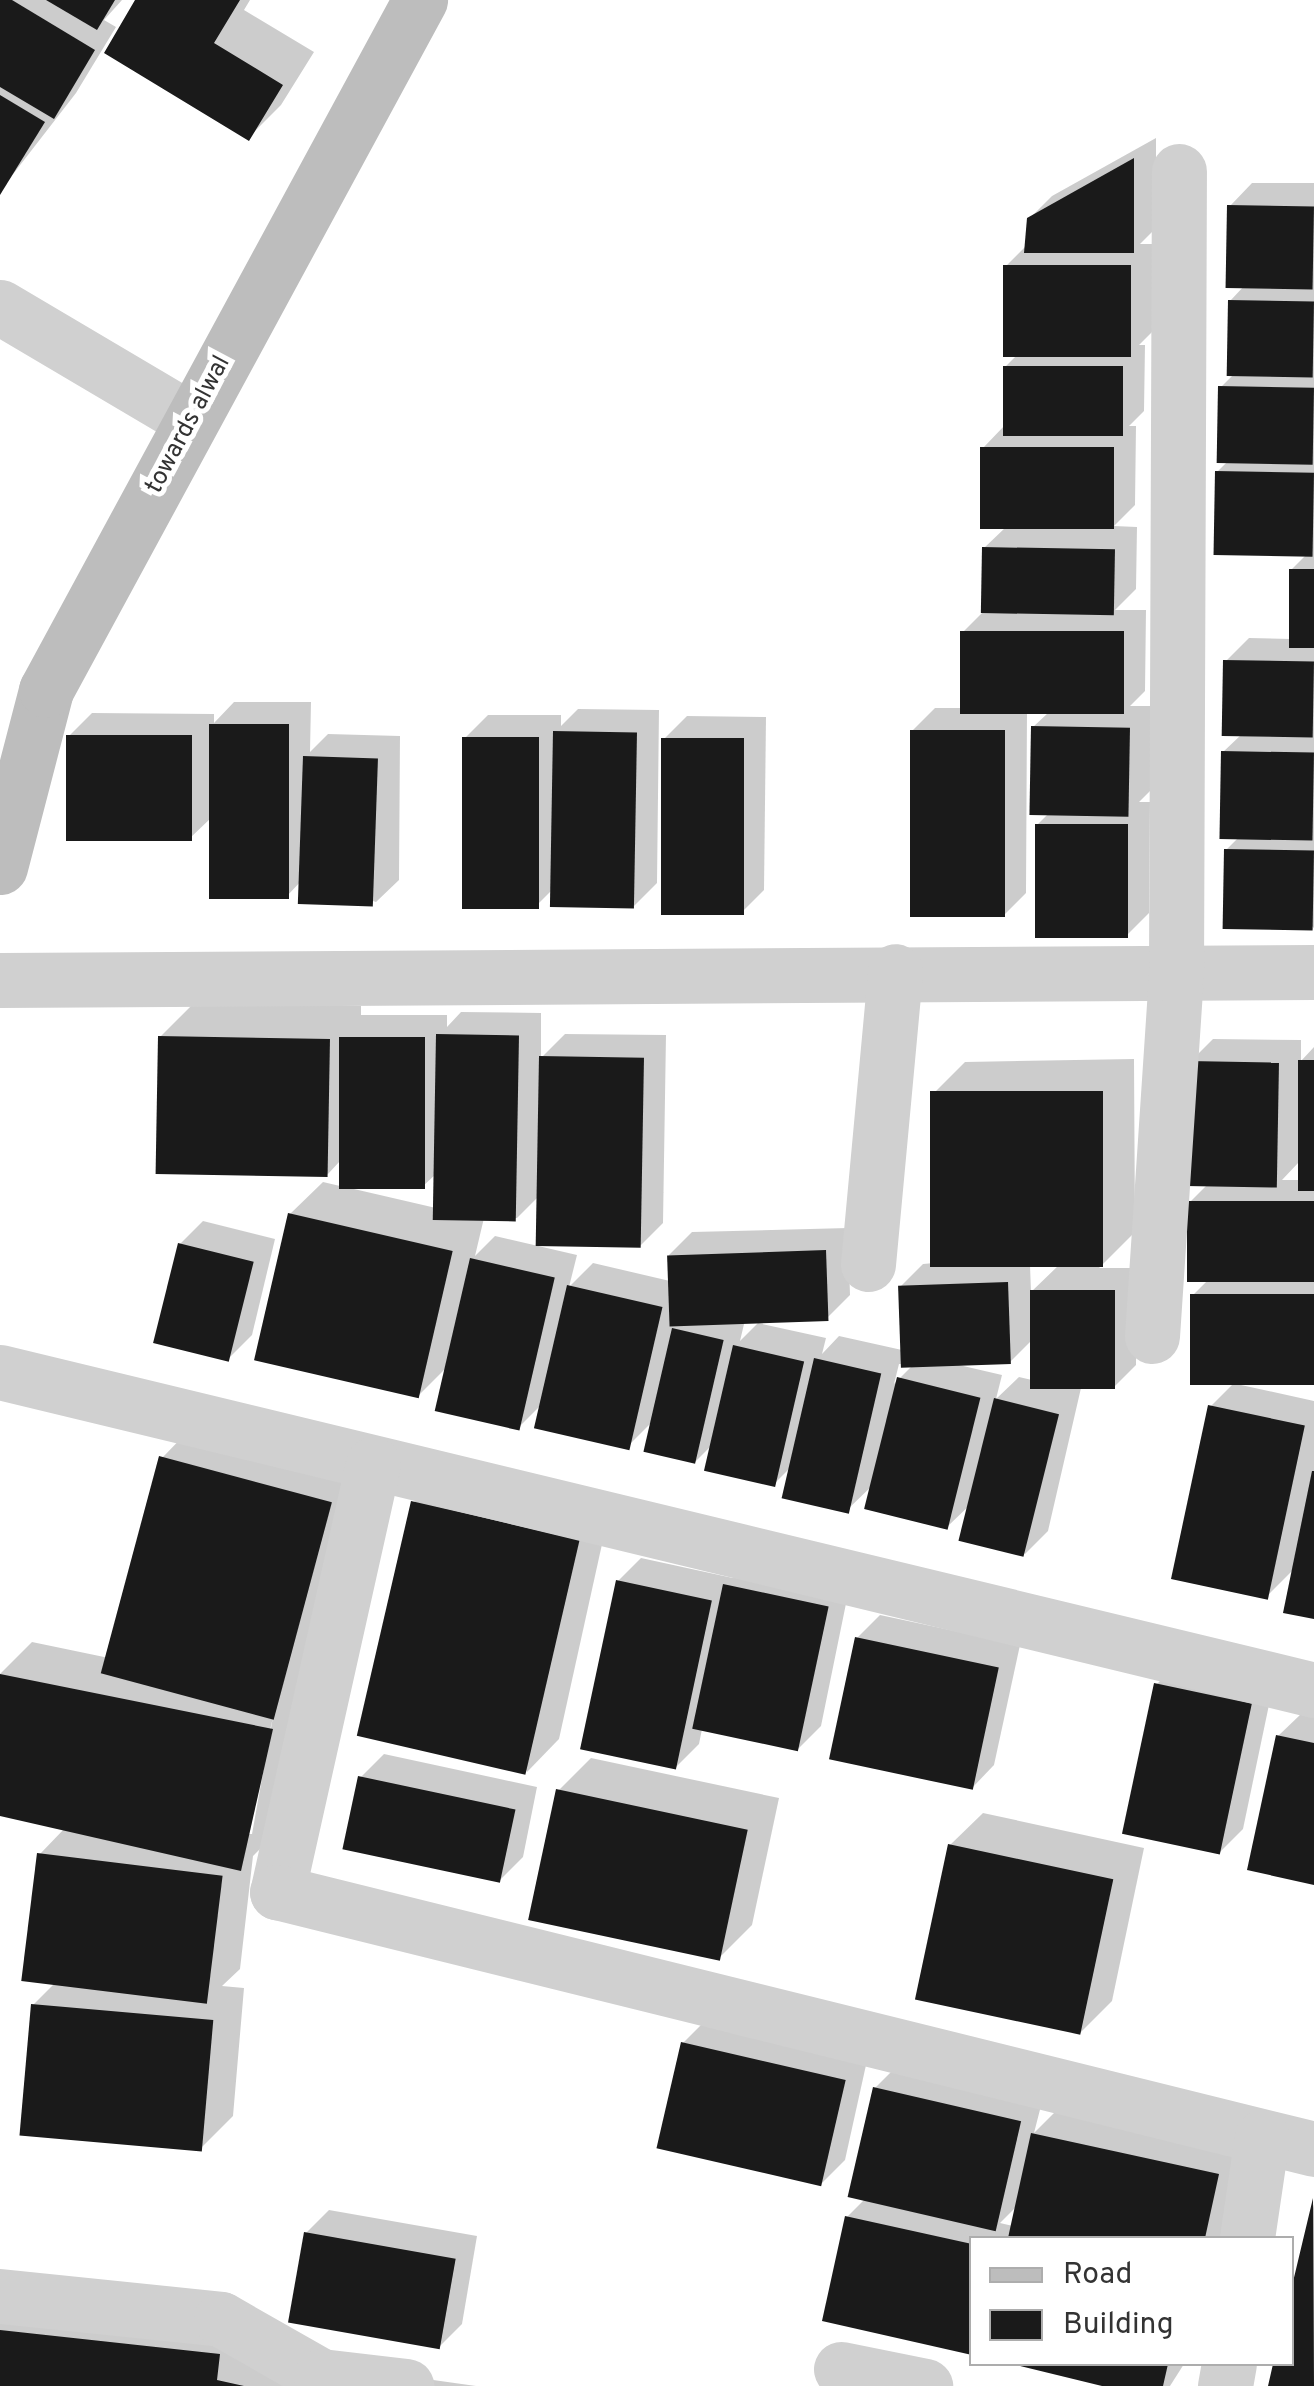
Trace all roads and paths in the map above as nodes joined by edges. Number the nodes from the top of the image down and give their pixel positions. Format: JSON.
{"nodes":[{"id":1,"x":420,"y":0,"type":"edge"},
{"id":2,"x":1179,"y":171,"type":"dead end"},
{"id":3,"x":0,"y":307,"type":"edge"},
{"id":4,"x":191,"y":420,"type":"junction"},
{"id":5,"x":0,"y":867,"type":"edge"},
{"id":6,"x":896,"y":971,"type":"junction"},
{"id":7,"x":1314,"y":972,"type":"edge"},
{"id":8,"x":1176,"y":976,"type":"junction"},
{"id":9,"x":0,"y":980,"type":"edge"},
{"id":10,"x":868,"y":1264,"type":"dead end"},
{"id":11,"x":1152,"y":1336,"type":"dead end"},
{"id":12,"x":0,"y":1372,"type":"edge"},
{"id":13,"x":373,"y":1464,"type":"junction"},
{"id":14,"x":1314,"y":1690,"type":"edge"},
{"id":15,"x":1288,"y":2143,"type":"edge"},
{"id":16,"x":1248,"y":2236,"type":"edge"},
{"id":17,"x":0,"y":2296,"type":"edge"},
{"id":18,"x":841,"y":2369,"type":"dead end"},
{"id":19,"x":406,"y":2386,"type":"edge"},
{"id":20,"x":925,"y":2386,"type":"edge"}],
"edges":[{"from":1,"to":4,"type":"main road","name":"towards alwal"},
{"from":2,"to":8,"type":"street"},
{"from":3,"to":4,"type":"street"},
{"from":4,"to":5,"type":"main road","name":"towards alwal"},
{"from":6,"to":8,"type":"street"},
{"from":6,"to":9,"type":"street"},
{"from":6,"to":10,"type":"street"},
{"from":7,"to":8,"type":"street"},
{"from":8,"to":11,"type":"street"},
{"from":12,"to":13,"type":"street"},
{"from":13,"to":14,"type":"street"},
{"from":13,"to":15,"type":"street"},
{"from":15,"to":16,"type":"street"},
{"from":17,"to":19,"type":"street"},
{"from":18,"to":20,"type":"street"}]}
